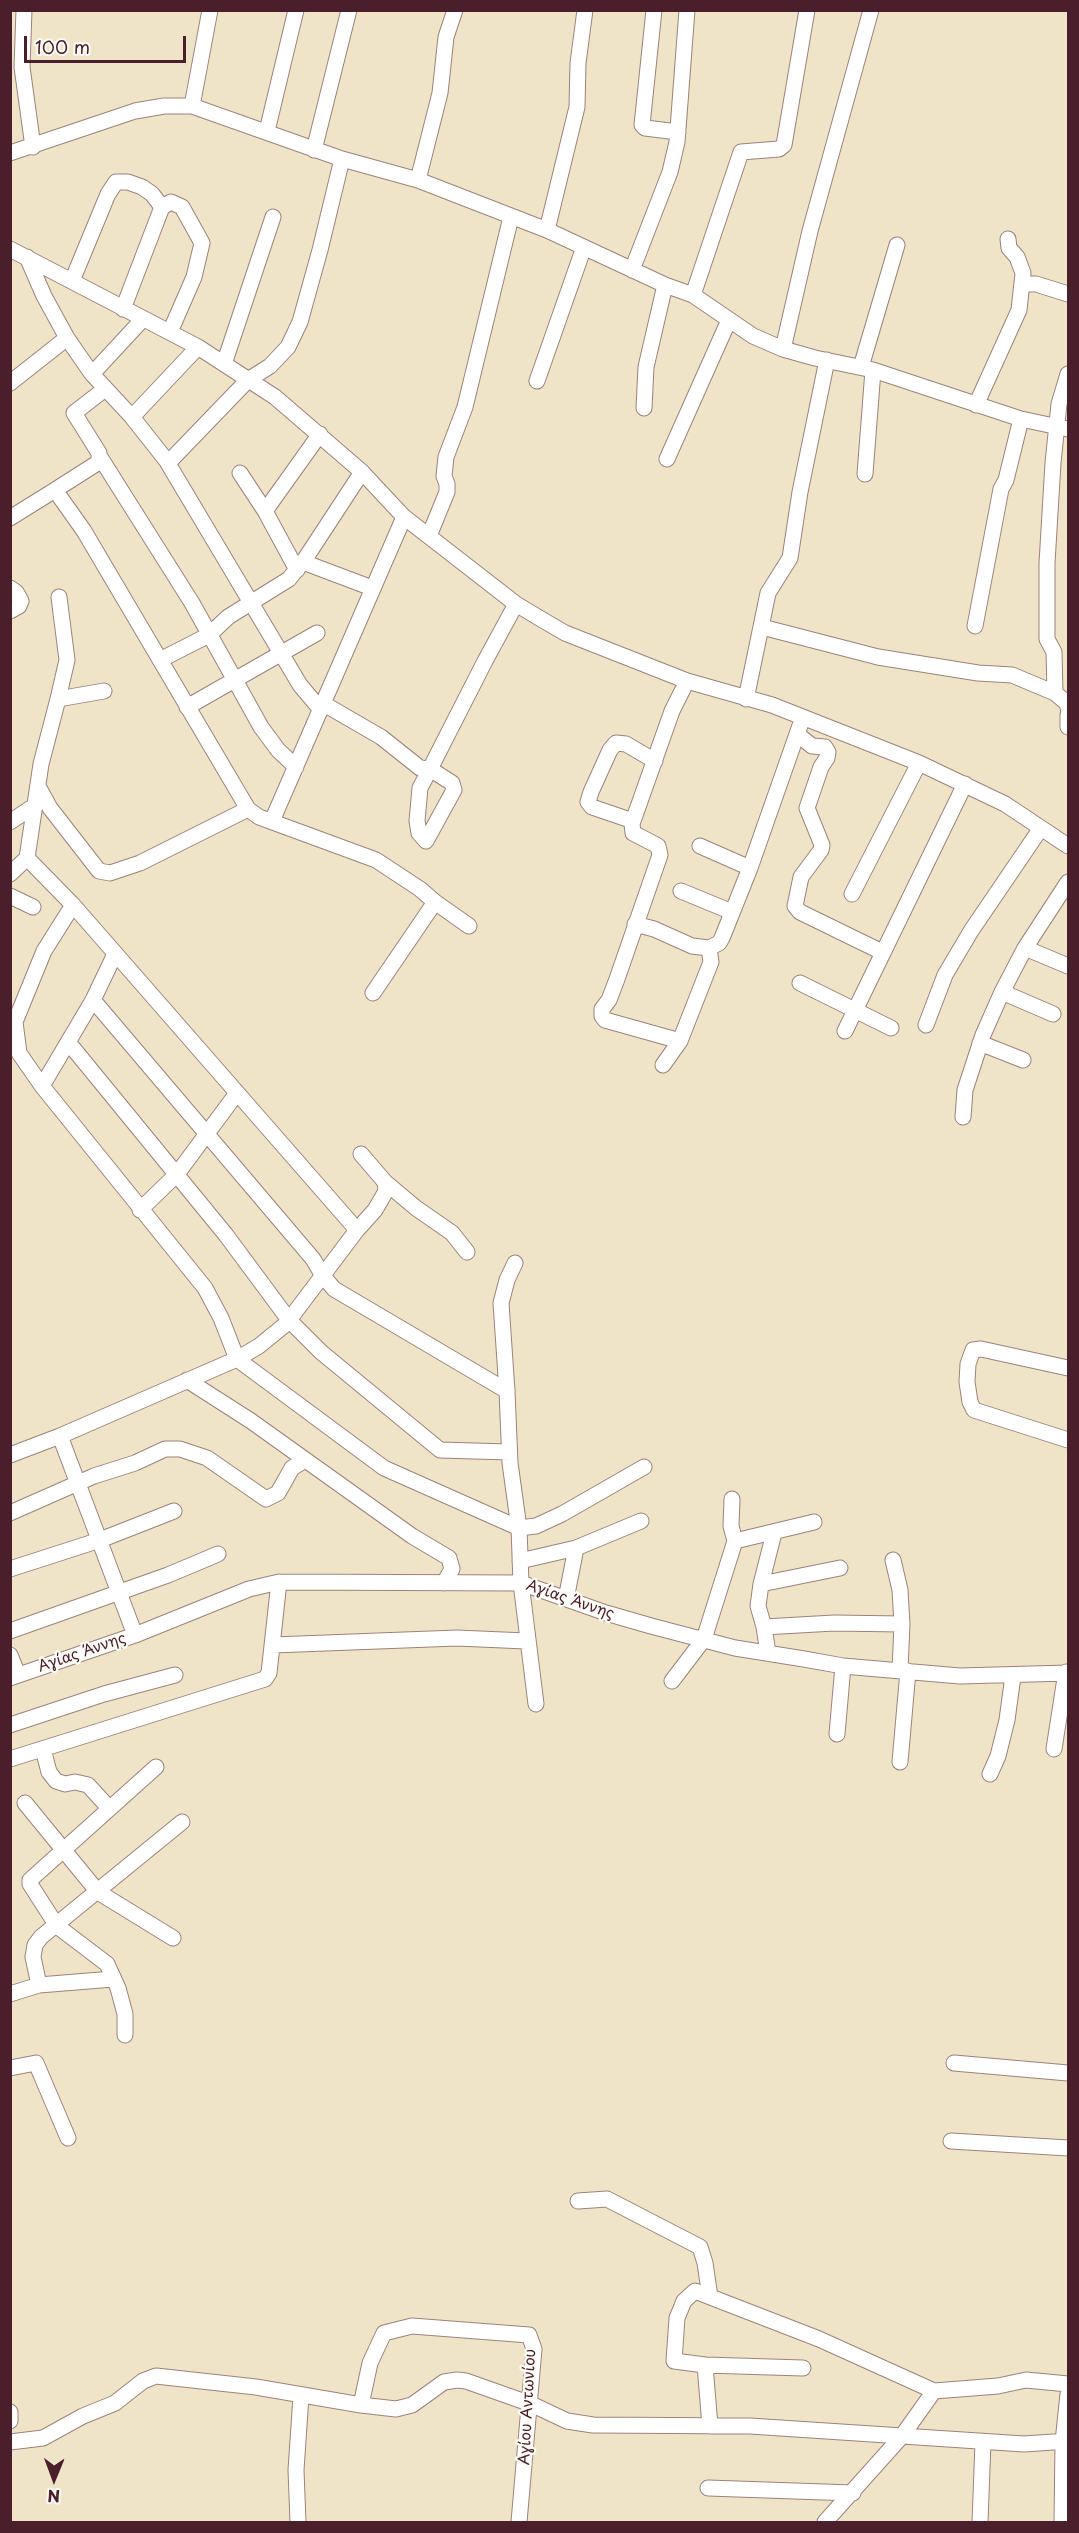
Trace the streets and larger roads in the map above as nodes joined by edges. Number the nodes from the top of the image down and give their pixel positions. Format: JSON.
{"nodes":[{"id":1,"x":24,"y":10,"type":"edge"},
{"id":2,"x":210,"y":10,"type":"edge"},
{"id":3,"x":296,"y":10,"type":"edge"},
{"id":4,"x":349,"y":10,"type":"edge"},
{"id":5,"x":455,"y":10,"type":"edge"},
{"id":6,"x":585,"y":10,"type":"edge"},
{"id":7,"x":654,"y":10,"type":"edge"},
{"id":8,"x":687,"y":10,"type":"edge"},
{"id":9,"x":807,"y":10,"type":"edge"},
{"id":10,"x":871,"y":10,"type":"edge"},
{"id":11,"x":16,"y":63,"type":"edge"},
{"id":12,"x":192,"y":106,"type":"junction"},
{"id":13,"x":267,"y":131,"type":"junction"},
{"id":14,"x":678,"y":132,"type":"junction"},
{"id":15,"x":33,"y":147,"type":"junction"},
{"id":16,"x":314,"y":150,"type":"junction"},
{"id":17,"x":10,"y":153,"type":"edge"},
{"id":18,"x":342,"y":159,"type":"junction"},
{"id":19,"x":418,"y":180,"type":"junction"},
{"id":20,"x":162,"y":207,"type":"junction"},
{"id":21,"x":273,"y":217,"type":"dead end"},
{"id":22,"x":511,"y":217,"type":"junction"},
{"id":23,"x":547,"y":230,"type":"junction"},
{"id":24,"x":1008,"y":239,"type":"dead end"},
{"id":25,"x":897,"y":245,"type":"dead end"},
{"id":26,"x":584,"y":247,"type":"junction"},
{"id":27,"x":10,"y":249,"type":"edge"},
{"id":28,"x":27,"y":257,"type":"junction"},
{"id":29,"x":632,"y":270,"type":"junction"},
{"id":30,"x":72,"y":281,"type":"junction"},
{"id":31,"x":1023,"y":284,"type":"junction"},
{"id":32,"x":665,"y":285,"type":"junction"},
{"id":33,"x":1068,"y":294,"type":"edge"},
{"id":34,"x":693,"y":295,"type":"junction"},
{"id":35,"x":123,"y":309,"type":"junction"},
{"id":36,"x":143,"y":319,"type":"junction"},
{"id":37,"x":729,"y":320,"type":"junction"},
{"id":38,"x":170,"y":332,"type":"junction"},
{"id":39,"x":67,"y":338,"type":"junction"},
{"id":40,"x":198,"y":347,"type":"junction"},
{"id":41,"x":783,"y":349,"type":"junction"},
{"id":42,"x":827,"y":360,"type":"junction"},
{"id":43,"x":224,"y":364,"type":"junction"},
{"id":44,"x":867,"y":369,"type":"junction"},
{"id":45,"x":92,"y":374,"type":"junction"},
{"id":46,"x":1068,"y":374,"type":"edge"},
{"id":47,"x":248,"y":380,"type":"junction"},
{"id":48,"x":537,"y":381,"type":"dead end"},
{"id":49,"x":10,"y":383,"type":"edge"},
{"id":50,"x":105,"y":388,"type":"junction"},
{"id":51,"x":976,"y":405,"type":"junction"},
{"id":52,"x":644,"y":408,"type":"dead end"},
{"id":53,"x":132,"y":417,"type":"junction"},
{"id":54,"x":1021,"y":419,"type":"junction"},
{"id":55,"x":1062,"y":428,"type":"edge"},
{"id":56,"x":320,"y":434,"type":"junction"},
{"id":57,"x":100,"y":458,"type":"junction"},
{"id":58,"x":667,"y":459,"type":"dead end"},
{"id":59,"x":168,"y":463,"type":"junction"},
{"id":60,"x":362,"y":472,"type":"junction"},
{"id":61,"x":240,"y":473,"type":"dead end"},
{"id":62,"x":865,"y":474,"type":"dead end"},
{"id":63,"x":55,"y":490,"type":"junction"},
{"id":64,"x":265,"y":512,"type":"junction"},
{"id":65,"x":10,"y":518,"type":"edge"},
{"id":66,"x":405,"y":518,"type":"junction"},
{"id":67,"x":429,"y":536,"type":"junction"},
{"id":68,"x":300,"y":566,"type":"junction"},
{"id":69,"x":10,"y":588,"type":"edge"},
{"id":70,"x":372,"y":588,"type":"junction"},
{"id":71,"x":59,"y":597,"type":"dead end"},
{"id":72,"x":252,"y":602,"type":"junction"},
{"id":73,"x":516,"y":604,"type":"junction"},
{"id":74,"x":10,"y":611,"type":"edge"},
{"id":75,"x":975,"y":626,"type":"dead end"},
{"id":76,"x":762,"y":627,"type":"junction"},
{"id":77,"x":317,"y":633,"type":"dead end"},
{"id":78,"x":209,"y":635,"type":"junction"},
{"id":79,"x":281,"y":652,"type":"junction"},
{"id":80,"x":160,"y":660,"type":"junction"},
{"id":81,"x":233,"y":680,"type":"junction"},
{"id":82,"x":687,"y":681,"type":"junction"},
{"id":83,"x":104,"y":691,"type":"dead end"},
{"id":84,"x":1055,"y":693,"type":"junction"},
{"id":85,"x":58,"y":699,"type":"junction"},
{"id":86,"x":746,"y":699,"type":"junction"},
{"id":87,"x":188,"y":706,"type":"junction"},
{"id":88,"x":322,"y":707,"type":"junction"},
{"id":89,"x":1068,"y":708,"type":"edge"},
{"id":90,"x":1068,"y":715,"type":"edge"},
{"id":91,"x":803,"y":717,"type":"junction"},
{"id":92,"x":1068,"y":727,"type":"edge"},
{"id":93,"x":797,"y":734,"type":"junction"},
{"id":94,"x":655,"y":761,"type":"junction"},
{"id":95,"x":918,"y":763,"type":"junction"},
{"id":96,"x":296,"y":767,"type":"junction"},
{"id":97,"x":965,"y":784,"type":"junction"},
{"id":98,"x":38,"y":786,"type":"junction"},
{"id":99,"x":34,"y":806,"type":"junction"},
{"id":100,"x":248,"y":809,"type":"junction"},
{"id":101,"x":272,"y":821,"type":"junction"},
{"id":102,"x":633,"y":821,"type":"junction"},
{"id":103,"x":10,"y":822,"type":"edge"},
{"id":104,"x":1041,"y":828,"type":"junction"},
{"id":105,"x":700,"y":846,"type":"dead end"},
{"id":106,"x":1068,"y":846,"type":"edge"},
{"id":107,"x":27,"y":858,"type":"junction"},
{"id":108,"x":750,"y":868,"type":"junction"},
{"id":109,"x":10,"y":874,"type":"edge"},
{"id":110,"x":1068,"y":882,"type":"edge"},
{"id":111,"x":681,"y":891,"type":"dead end"},
{"id":112,"x":852,"y":894,"type":"dead end"},
{"id":113,"x":10,"y":896,"type":"edge"},
{"id":114,"x":435,"y":902,"type":"junction"},
{"id":115,"x":73,"y":905,"type":"junction"},
{"id":116,"x":33,"y":907,"type":"dead end"},
{"id":117,"x":732,"y":912,"type":"junction"},
{"id":118,"x":635,"y":924,"type":"junction"},
{"id":119,"x":469,"y":927,"type":"dead end"},
{"id":120,"x":709,"y":948,"type":"junction"},
{"id":121,"x":1025,"y":948,"type":"junction"},
{"id":122,"x":882,"y":952,"type":"junction"},
{"id":123,"x":115,"y":954,"type":"junction"},
{"id":124,"x":1068,"y":966,"type":"edge"},
{"id":125,"x":800,"y":983,"type":"dead end"},
{"id":126,"x":1002,"y":992,"type":"junction"},
{"id":127,"x":373,"y":993,"type":"dead end"},
{"id":128,"x":93,"y":1000,"type":"junction"},
{"id":129,"x":855,"y":1010,"type":"junction"},
{"id":130,"x":1053,"y":1014,"type":"dead end"},
{"id":131,"x":13,"y":1021,"type":"edge"},
{"id":132,"x":926,"y":1025,"type":"dead end"},
{"id":133,"x":891,"y":1028,"type":"dead end"},
{"id":134,"x":845,"y":1031,"type":"dead end"},
{"id":135,"x":680,"y":1041,"type":"junction"},
{"id":136,"x":68,"y":1042,"type":"junction"},
{"id":137,"x":981,"y":1043,"type":"junction"},
{"id":138,"x":1023,"y":1060,"type":"dead end"},
{"id":139,"x":663,"y":1065,"type":"dead end"},
{"id":140,"x":42,"y":1086,"type":"junction"},
{"id":141,"x":237,"y":1093,"type":"junction"},
{"id":142,"x":963,"y":1117,"type":"dead end"},
{"id":143,"x":205,"y":1133,"type":"junction"},
{"id":144,"x":361,"y":1154,"type":"dead end"},
{"id":145,"x":177,"y":1174,"type":"junction"},
{"id":146,"x":385,"y":1182,"type":"junction"},
{"id":147,"x":140,"y":1210,"type":"junction"},
{"id":148,"x":357,"y":1230,"type":"junction"},
{"id":149,"x":467,"y":1252,"type":"dead end"},
{"id":150,"x":515,"y":1263,"type":"dead end"},
{"id":151,"x":323,"y":1276,"type":"junction"},
{"id":152,"x":289,"y":1320,"type":"junction"},
{"id":153,"x":237,"y":1359,"type":"junction"},
{"id":154,"x":1068,"y":1368,"type":"edge"},
{"id":155,"x":187,"y":1380,"type":"junction"},
{"id":156,"x":507,"y":1391,"type":"junction"},
{"id":157,"x":60,"y":1436,"type":"junction"},
{"id":158,"x":1068,"y":1440,"type":"edge"},
{"id":159,"x":509,"y":1452,"type":"junction"},
{"id":160,"x":11,"y":1454,"type":"edge"},
{"id":161,"x":305,"y":1460,"type":"junction"},
{"id":162,"x":644,"y":1467,"type":"dead end"},
{"id":163,"x":78,"y":1483,"type":"junction"},
{"id":164,"x":732,"y":1498,"type":"dead end"},
{"id":165,"x":174,"y":1511,"type":"dead end"},
{"id":166,"x":10,"y":1513,"type":"edge"},
{"id":167,"x":641,"y":1521,"type":"dead end"},
{"id":168,"x":814,"y":1522,"type":"dead end"},
{"id":169,"x":519,"y":1528,"type":"junction"},
{"id":170,"x":774,"y":1533,"type":"junction"},
{"id":171,"x":100,"y":1540,"type":"junction"},
{"id":172,"x":735,"y":1541,"type":"junction"},
{"id":173,"x":576,"y":1548,"type":"junction"},
{"id":174,"x":218,"y":1554,"type":"dead end"},
{"id":175,"x":893,"y":1560,"type":"dead end"},
{"id":176,"x":520,"y":1561,"type":"junction"},
{"id":177,"x":840,"y":1568,"type":"dead end"},
{"id":178,"x":10,"y":1569,"type":"edge"},
{"id":179,"x":279,"y":1582,"type":"junction"},
{"id":180,"x":444,"y":1583,"type":"junction"},
{"id":181,"x":521,"y":1583,"type":"junction"},
{"id":182,"x":761,"y":1584,"type":"junction"},
{"id":183,"x":119,"y":1592,"type":"junction"},
{"id":184,"x":566,"y":1599,"type":"junction"},
{"id":185,"x":902,"y":1624,"type":"junction"},
{"id":186,"x":764,"y":1627,"type":"junction"},
{"id":187,"x":10,"y":1630,"type":"edge"},
{"id":188,"x":135,"y":1635,"type":"junction"},
{"id":189,"x":704,"y":1639,"type":"junction"},
{"id":190,"x":526,"y":1641,"type":"junction"},
{"id":191,"x":273,"y":1645,"type":"junction"},
{"id":192,"x":768,"y":1653,"type":"junction"},
{"id":193,"x":10,"y":1655,"type":"edge"},
{"id":194,"x":843,"y":1666,"type":"junction"},
{"id":195,"x":904,"y":1671,"type":"junction"},
{"id":196,"x":1067,"y":1672,"type":"edge"},
{"id":197,"x":175,"y":1675,"type":"dead end"},
{"id":198,"x":14,"y":1676,"type":"edge"},
{"id":199,"x":1013,"y":1676,"type":"junction"},
{"id":200,"x":672,"y":1681,"type":"dead end"},
{"id":201,"x":536,"y":1704,"type":"dead end"},
{"id":202,"x":10,"y":1725,"type":"edge"},
{"id":203,"x":837,"y":1734,"type":"dead end"},
{"id":204,"x":43,"y":1749,"type":"junction"},
{"id":205,"x":1054,"y":1749,"type":"dead end"},
{"id":206,"x":10,"y":1759,"type":"edge"},
{"id":207,"x":900,"y":1762,"type":"dead end"},
{"id":208,"x":156,"y":1767,"type":"dead end"},
{"id":209,"x":990,"y":1774,"type":"dead end"},
{"id":210,"x":25,"y":1803,"type":"dead end"},
{"id":211,"x":109,"y":1808,"type":"junction"},
{"id":212,"x":182,"y":1822,"type":"dead end"},
{"id":213,"x":63,"y":1851,"type":"junction"},
{"id":214,"x":98,"y":1892,"type":"junction"},
{"id":215,"x":57,"y":1926,"type":"junction"},
{"id":216,"x":173,"y":1938,"type":"dead end"},
{"id":217,"x":114,"y":1979,"type":"junction"},
{"id":218,"x":39,"y":1985,"type":"junction"},
{"id":219,"x":10,"y":1994,"type":"edge"},
{"id":220,"x":125,"y":2035,"type":"dead end"},
{"id":221,"x":954,"y":2063,"type":"dead end"},
{"id":222,"x":10,"y":2068,"type":"edge"},
{"id":223,"x":1068,"y":2073,"type":"edge"},
{"id":224,"x":68,"y":2138,"type":"dead end"},
{"id":225,"x":951,"y":2141,"type":"dead end"},
{"id":226,"x":1068,"y":2148,"type":"edge"},
{"id":227,"x":578,"y":2201,"type":"dead end"},
{"id":228,"x":710,"y":2297,"type":"junction"},
{"id":229,"x":705,"y":2366,"type":"junction"},
{"id":230,"x":803,"y":2368,"type":"dead end"},
{"id":231,"x":1068,"y":2384,"type":"edge"},
{"id":232,"x":934,"y":2391,"type":"junction"},
{"id":233,"x":1068,"y":2394,"type":"edge"},
{"id":234,"x":301,"y":2396,"type":"junction"},
{"id":235,"x":531,"y":2404,"type":"junction"},
{"id":236,"x":361,"y":2405,"type":"junction"},
{"id":237,"x":10,"y":2412,"type":"edge"},
{"id":238,"x":10,"y":2421,"type":"edge"},
{"id":239,"x":710,"y":2426,"type":"junction"},
{"id":240,"x":902,"y":2436,"type":"junction"},
{"id":241,"x":1066,"y":2441,"type":"edge"},
{"id":242,"x":10,"y":2442,"type":"edge"},
{"id":243,"x":983,"y":2442,"type":"junction"},
{"id":244,"x":708,"y":2488,"type":"dead end"},
{"id":245,"x":853,"y":2493,"type":"junction"},
{"id":246,"x":298,"y":2523,"type":"edge"},
{"id":247,"x":519,"y":2523,"type":"edge"},
{"id":248,"x":825,"y":2523,"type":"edge"},
{"id":249,"x":980,"y":2523,"type":"edge"},
{"id":250,"x":1062,"y":2523,"type":"edge"}],
"edges":[{"from":1,"to":11,"type":"street"},
{"from":2,"to":12,"type":"street"},
{"from":3,"to":13,"type":"street"},
{"from":4,"to":16,"type":"street"},
{"from":5,"to":19,"type":"street"},
{"from":6,"to":23,"type":"street"},
{"from":7,"to":14,"type":"street"},
{"from":8,"to":14,"type":"street"},
{"from":9,"to":34,"type":"street"},
{"from":10,"to":41,"type":"street"},
{"from":11,"to":15,"type":"street"},
{"from":12,"to":13,"type":"street"},
{"from":12,"to":15,"type":"street"},
{"from":13,"to":16,"type":"street"},
{"from":14,"to":29,"type":"street"},
{"from":15,"to":17,"type":"street"},
{"from":16,"to":18,"type":"street"},
{"from":18,"to":19,"type":"street"},
{"from":18,"to":47,"type":"street"},
{"from":19,"to":22,"type":"street"},
{"from":20,"to":30,"type":"street"},
{"from":20,"to":35,"type":"street"},
{"from":20,"to":38,"type":"street"},
{"from":21,"to":43,"type":"street"},
{"from":22,"to":23,"type":"street"},
{"from":22,"to":67,"type":"street"},
{"from":23,"to":26,"type":"street"},
{"from":24,"to":31,"type":"street"},
{"from":25,"to":44,"type":"street"},
{"from":26,"to":29,"type":"street"},
{"from":26,"to":48,"type":"street"},
{"from":27,"to":28,"type":"street"},
{"from":28,"to":30,"type":"street"},
{"from":28,"to":39,"type":"street"},
{"from":29,"to":32,"type":"street"},
{"from":30,"to":35,"type":"street"},
{"from":31,"to":33,"type":"street"},
{"from":31,"to":51,"type":"street"},
{"from":32,"to":34,"type":"street"},
{"from":32,"to":52,"type":"street"},
{"from":34,"to":37,"type":"street"},
{"from":35,"to":36,"type":"street"},
{"from":36,"to":38,"type":"street"},
{"from":36,"to":45,"type":"street"},
{"from":37,"to":41,"type":"street"},
{"from":37,"to":58,"type":"street"},
{"from":38,"to":40,"type":"street"},
{"from":39,"to":45,"type":"street"},
{"from":39,"to":49,"type":"street"},
{"from":40,"to":43,"type":"street"},
{"from":40,"to":53,"type":"street"},
{"from":41,"to":42,"type":"street"},
{"from":42,"to":44,"type":"street"},
{"from":42,"to":76,"type":"street"},
{"from":43,"to":47,"type":"street"},
{"from":44,"to":51,"type":"street"},
{"from":44,"to":62,"type":"street"},
{"from":45,"to":50,"type":"street"},
{"from":46,"to":55,"type":"street"},
{"from":47,"to":56,"type":"street"},
{"from":47,"to":59,"type":"street"},
{"from":50,"to":53,"type":"street"},
{"from":50,"to":57,"type":"street"},
{"from":51,"to":54,"type":"street"},
{"from":53,"to":59,"type":"street"},
{"from":54,"to":55,"type":"street"},
{"from":54,"to":75,"type":"street"},
{"from":55,"to":84,"type":"street"},
{"from":56,"to":60,"type":"street"},
{"from":56,"to":64,"type":"street"},
{"from":57,"to":63,"type":"street"},
{"from":57,"to":78,"type":"street"},
{"from":59,"to":72,"type":"street"},
{"from":60,"to":66,"type":"street"},
{"from":60,"to":68,"type":"street"},
{"from":61,"to":64,"type":"street"},
{"from":63,"to":65,"type":"street"},
{"from":63,"to":80,"type":"street"},
{"from":64,"to":68,"type":"street"},
{"from":66,"to":67,"type":"street"},
{"from":66,"to":70,"type":"street"},
{"from":67,"to":73,"type":"street"},
{"from":68,"to":70,"type":"street"},
{"from":68,"to":72,"type":"street"},
{"from":69,"to":74,"type":"street"},
{"from":70,"to":88,"type":"street"},
{"from":71,"to":85,"type":"street"},
{"from":72,"to":78,"type":"street"},
{"from":72,"to":79,"type":"street"},
{"from":73,"to":82,"type":"street"},
{"from":73,"to":88,"type":"street"},
{"from":76,"to":84,"type":"street"},
{"from":76,"to":86,"type":"street"},
{"from":77,"to":79,"type":"street"},
{"from":78,"to":80,"type":"street"},
{"from":78,"to":81,"type":"street"},
{"from":79,"to":81,"type":"street"},
{"from":79,"to":88,"type":"street"},
{"from":80,"to":87,"type":"street"},
{"from":81,"to":87,"type":"street"},
{"from":81,"to":96,"type":"street"},
{"from":82,"to":86,"type":"street"},
{"from":82,"to":94,"type":"street"},
{"from":83,"to":85,"type":"street"},
{"from":84,"to":89,"type":"street"},
{"from":85,"to":98,"type":"street"},
{"from":86,"to":91,"type":"street"},
{"from":87,"to":100,"type":"street"},
{"from":88,"to":96,"type":"street"},
{"from":90,"to":92,"type":"street"},
{"from":91,"to":93,"type":"street"},
{"from":91,"to":95,"type":"street"},
{"from":93,"to":108,"type":"street"},
{"from":93,"to":122,"type":"street"},
{"from":94,"to":102,"type":"street"},
{"from":94,"to":102,"type":"street"},
{"from":95,"to":97,"type":"street"},
{"from":95,"to":112,"type":"street"},
{"from":96,"to":101,"type":"street"},
{"from":97,"to":104,"type":"street"},
{"from":97,"to":122,"type":"street"},
{"from":98,"to":99,"type":"street"},
{"from":98,"to":100,"type":"street"},
{"from":99,"to":103,"type":"street"},
{"from":99,"to":107,"type":"street"},
{"from":100,"to":101,"type":"street"},
{"from":101,"to":114,"type":"street"},
{"from":102,"to":118,"type":"street"},
{"from":104,"to":106,"type":"street"},
{"from":104,"to":132,"type":"street"},
{"from":105,"to":108,"type":"street"},
{"from":107,"to":109,"type":"street"},
{"from":107,"to":115,"type":"street"},
{"from":108,"to":117,"type":"street"},
{"from":110,"to":121,"type":"street"},
{"from":111,"to":117,"type":"street"},
{"from":113,"to":116,"type":"street"},
{"from":114,"to":119,"type":"street"},
{"from":114,"to":127,"type":"street"},
{"from":115,"to":123,"type":"street"},
{"from":115,"to":131,"type":"street"},
{"from":117,"to":120,"type":"street"},
{"from":118,"to":120,"type":"street"},
{"from":118,"to":135,"type":"street"},
{"from":120,"to":135,"type":"street"},
{"from":121,"to":124,"type":"street"},
{"from":121,"to":126,"type":"street"},
{"from":122,"to":129,"type":"street"},
{"from":123,"to":128,"type":"street"},
{"from":123,"to":141,"type":"street"},
{"from":125,"to":129,"type":"street"},
{"from":126,"to":130,"type":"street"},
{"from":126,"to":137,"type":"street"},
{"from":128,"to":136,"type":"street"},
{"from":128,"to":143,"type":"street"},
{"from":129,"to":133,"type":"street"},
{"from":129,"to":134,"type":"street"},
{"from":131,"to":140,"type":"street"},
{"from":135,"to":139,"type":"street"},
{"from":136,"to":140,"type":"street"},
{"from":136,"to":145,"type":"street"},
{"from":137,"to":138,"type":"street"},
{"from":137,"to":142,"type":"street"},
{"from":140,"to":147,"type":"street"},
{"from":141,"to":143,"type":"street"},
{"from":141,"to":148,"type":"street"},
{"from":143,"to":145,"type":"street"},
{"from":143,"to":151,"type":"street"},
{"from":144,"to":146,"type":"street"},
{"from":145,"to":147,"type":"street"},
{"from":145,"to":152,"type":"street"},
{"from":146,"to":148,"type":"street"},
{"from":146,"to":149,"type":"street"},
{"from":147,"to":153,"type":"street"},
{"from":148,"to":151,"type":"street"},
{"from":150,"to":156,"type":"street"},
{"from":151,"to":152,"type":"street"},
{"from":151,"to":156,"type":"street"},
{"from":152,"to":153,"type":"street"},
{"from":152,"to":159,"type":"street"},
{"from":153,"to":155,"type":"street"},
{"from":153,"to":169,"type":"street"},
{"from":154,"to":158,"type":"street"},
{"from":155,"to":157,"type":"street"},
{"from":155,"to":161,"type":"street"},
{"from":156,"to":159,"type":"street"},
{"from":157,"to":160,"type":"street"},
{"from":157,"to":163,"type":"street"},
{"from":159,"to":169,"type":"street"},
{"from":161,"to":163,"type":"street"},
{"from":161,"to":180,"type":"street"},
{"from":162,"to":169,"type":"street"},
{"from":163,"to":166,"type":"street"},
{"from":163,"to":171,"type":"street"},
{"from":164,"to":172,"type":"street"},
{"from":165,"to":171,"type":"street"},
{"from":167,"to":173,"type":"street"},
{"from":168,"to":170,"type":"street"},
{"from":169,"to":176,"type":"street"},
{"from":170,"to":172,"type":"street"},
{"from":170,"to":182,"type":"street"},
{"from":171,"to":178,"type":"street"},
{"from":171,"to":183,"type":"street"},
{"from":172,"to":189,"type":"street"},
{"from":173,"to":176,"type":"street"},
{"from":173,"to":184,"type":"street"},
{"from":174,"to":183,"type":"street"},
{"from":175,"to":185,"type":"street"},
{"from":176,"to":181,"type":"street"},
{"from":177,"to":182,"type":"street"},
{"from":179,"to":180,"type":"street","name":"Αγίας Άννης"},
{"from":179,"to":188,"type":"street","name":"Αγίας Άννης"},
{"from":179,"to":191,"type":"street"},
{"from":180,"to":181,"type":"street","name":"Αγίας Άννης"},
{"from":181,"to":184,"type":"street","name":"Αγίας Άννης"},
{"from":181,"to":190,"type":"street"},
{"from":182,"to":186,"type":"street"},
{"from":183,"to":187,"type":"street"},
{"from":183,"to":188,"type":"street"},
{"from":184,"to":189,"type":"street","name":"Αγίας Άννης"},
{"from":185,"to":186,"type":"street"},
{"from":185,"to":195,"type":"street"},
{"from":186,"to":192,"type":"street"},
{"from":188,"to":198,"type":"street","name":"Αγίας Άννης"},
{"from":189,"to":192,"type":"street","name":"Αγίας Άννης"},
{"from":189,"to":200,"type":"street"},
{"from":190,"to":191,"type":"street"},
{"from":190,"to":201,"type":"street"},
{"from":191,"to":204,"type":"street"},
{"from":192,"to":194,"type":"street","name":"Αγίας Άννης"},
{"from":193,"to":198,"type":"street"},
{"from":194,"to":195,"type":"street","name":"Αγίας Άννης"},
{"from":194,"to":203,"type":"street"},
{"from":195,"to":199,"type":"street","name":"Αγίας Άννης"},
{"from":195,"to":207,"type":"street"},
{"from":196,"to":199,"type":"street","name":"Αγίας Άννης"},
{"from":196,"to":205,"type":"street"},
{"from":197,"to":202,"type":"street"},
{"from":199,"to":209,"type":"street"},
{"from":204,"to":206,"type":"street"},
{"from":204,"to":211,"type":"street"},
{"from":208,"to":211,"type":"street"},
{"from":210,"to":213,"type":"street"},
{"from":211,"to":213,"type":"street"},
{"from":212,"to":214,"type":"street"},
{"from":213,"to":214,"type":"street"},
{"from":213,"to":215,"type":"street"},
{"from":214,"to":215,"type":"street"},
{"from":214,"to":216,"type":"street"},
{"from":215,"to":217,"type":"street"},
{"from":215,"to":218,"type":"street"},
{"from":217,"to":218,"type":"street"},
{"from":217,"to":220,"type":"street"},
{"from":218,"to":219,"type":"street"},
{"from":221,"to":223,"type":"street"},
{"from":222,"to":224,"type":"street"},
{"from":225,"to":226,"type":"street"},
{"from":227,"to":228,"type":"street"},
{"from":228,"to":229,"type":"street"},
{"from":228,"to":232,"type":"street"},
{"from":229,"to":230,"type":"street"},
{"from":229,"to":239,"type":"street"},
{"from":231,"to":232,"type":"street"},
{"from":232,"to":240,"type":"street"},
{"from":233,"to":241,"type":"street"},
{"from":234,"to":236,"type":"street"},
{"from":234,"to":242,"type":"street"},
{"from":234,"to":246,"type":"street"},
{"from":235,"to":236,"type":"street"},
{"from":235,"to":236,"type":"street","name":"Αγίου Αντωνίου"},
{"from":235,"to":239,"type":"street"},
{"from":235,"to":247,"type":"street","name":"Αγίου Αντωνίου"},
{"from":237,"to":238,"type":"street"},
{"from":239,"to":240,"type":"street"},
{"from":240,"to":243,"type":"street"},
{"from":240,"to":245,"type":"street"},
{"from":241,"to":243,"type":"street"},
{"from":241,"to":250,"type":"street"},
{"from":243,"to":249,"type":"street"},
{"from":244,"to":245,"type":"street"},
{"from":245,"to":248,"type":"street"}]}
